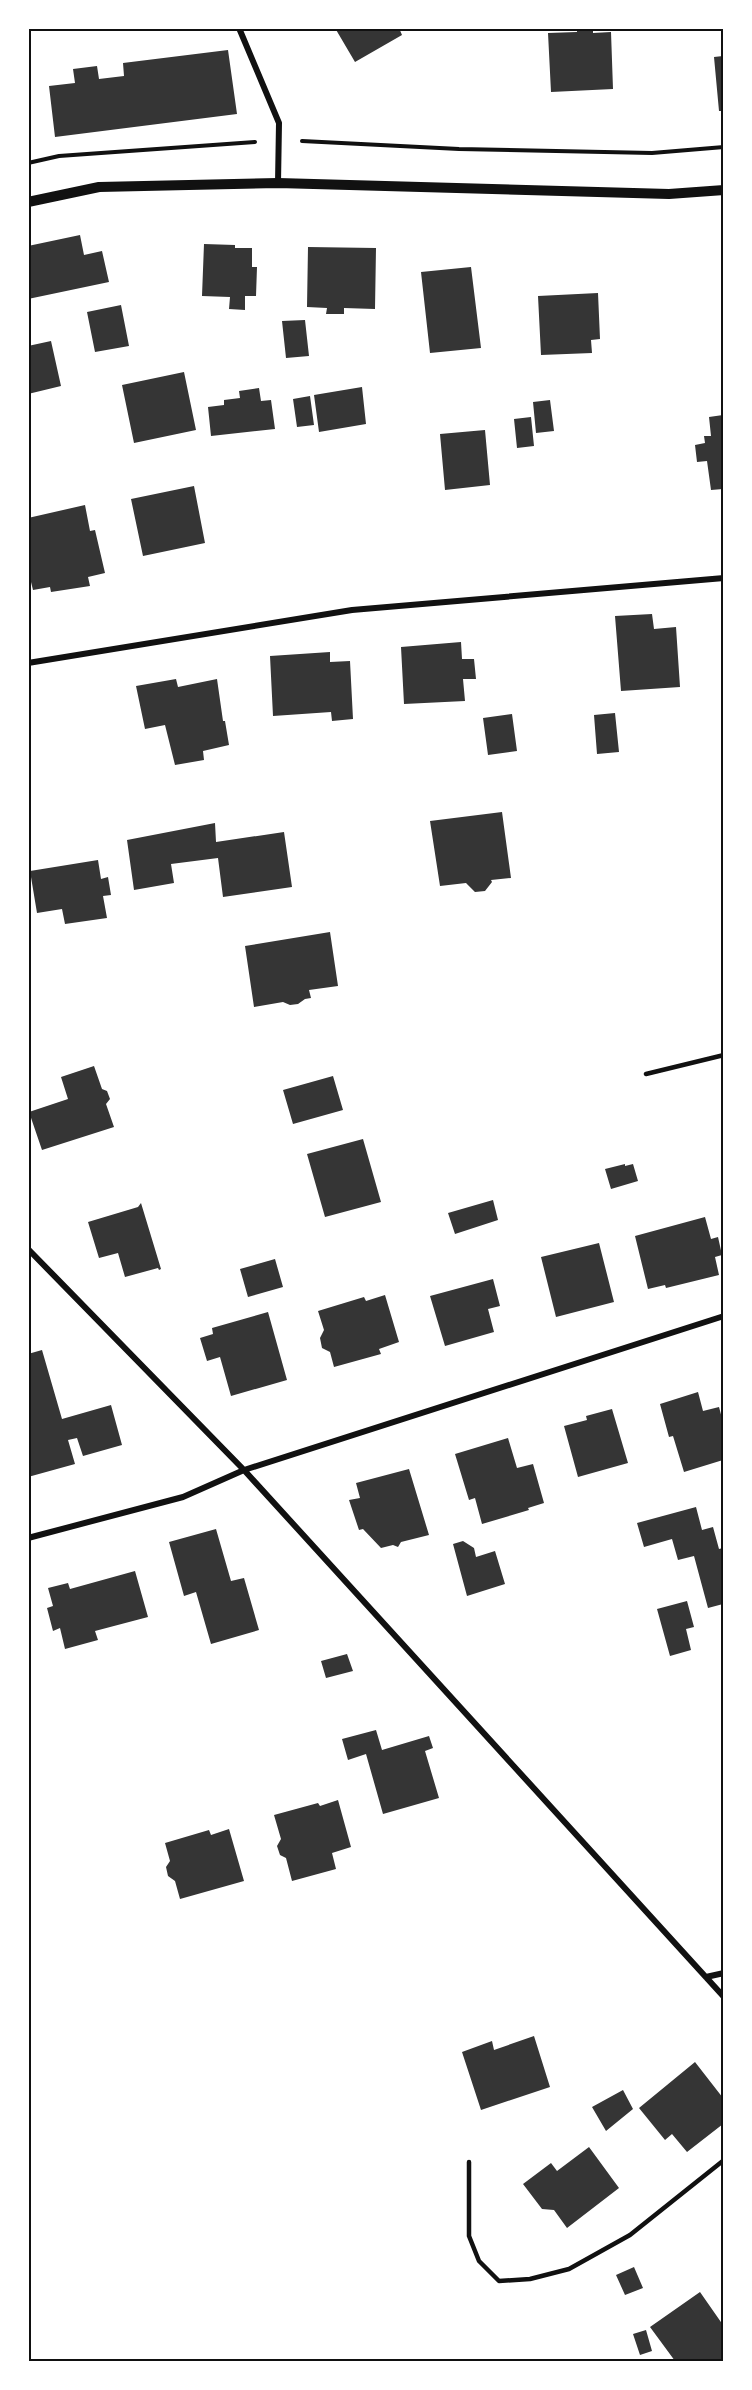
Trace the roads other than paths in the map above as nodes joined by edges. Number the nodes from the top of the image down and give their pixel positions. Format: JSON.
{"nodes":[{"id":1,"x":239,"y":28,"type":"edge"},
{"id":2,"x":278,"y":183,"type":"junction"},
{"id":3,"x":723,"y":190,"type":"edge"},
{"id":4,"x":28,"y":202,"type":"edge"},
{"id":5,"x":723,"y":578,"type":"edge"},
{"id":6,"x":28,"y":663,"type":"edge"},
{"id":7,"x":723,"y":1054,"type":"edge"},
{"id":8,"x":646,"y":1074,"type":"dead end"},
{"id":9,"x":28,"y":1249,"type":"edge"},
{"id":10,"x":723,"y":1316,"type":"edge"},
{"id":11,"x":244,"y":1470,"type":"junction"},
{"id":12,"x":28,"y":1538,"type":"edge"},
{"id":13,"x":723,"y":1972,"type":"edge"},
{"id":14,"x":706,"y":1977,"type":"junction"},
{"id":15,"x":723,"y":1998,"type":"edge"},
{"id":16,"x":723,"y":2160,"type":"edge"},
{"id":17,"x":469,"y":2162,"type":"dead end"}],
"edges":[{"from":1,"to":2,"type":"street"},
{"from":2,"to":3,"type":"street"},
{"from":2,"to":4,"type":"street"},
{"from":5,"to":6,"type":"street"},
{"from":7,"to":8,"type":"lane"},
{"from":9,"to":11,"type":"street"},
{"from":10,"to":11,"type":"street"},
{"from":11,"to":12,"type":"street"},
{"from":11,"to":14,"type":"street"},
{"from":13,"to":14,"type":"street"},
{"from":14,"to":15,"type":"street"},
{"from":16,"to":17,"type":"lane"}]}
